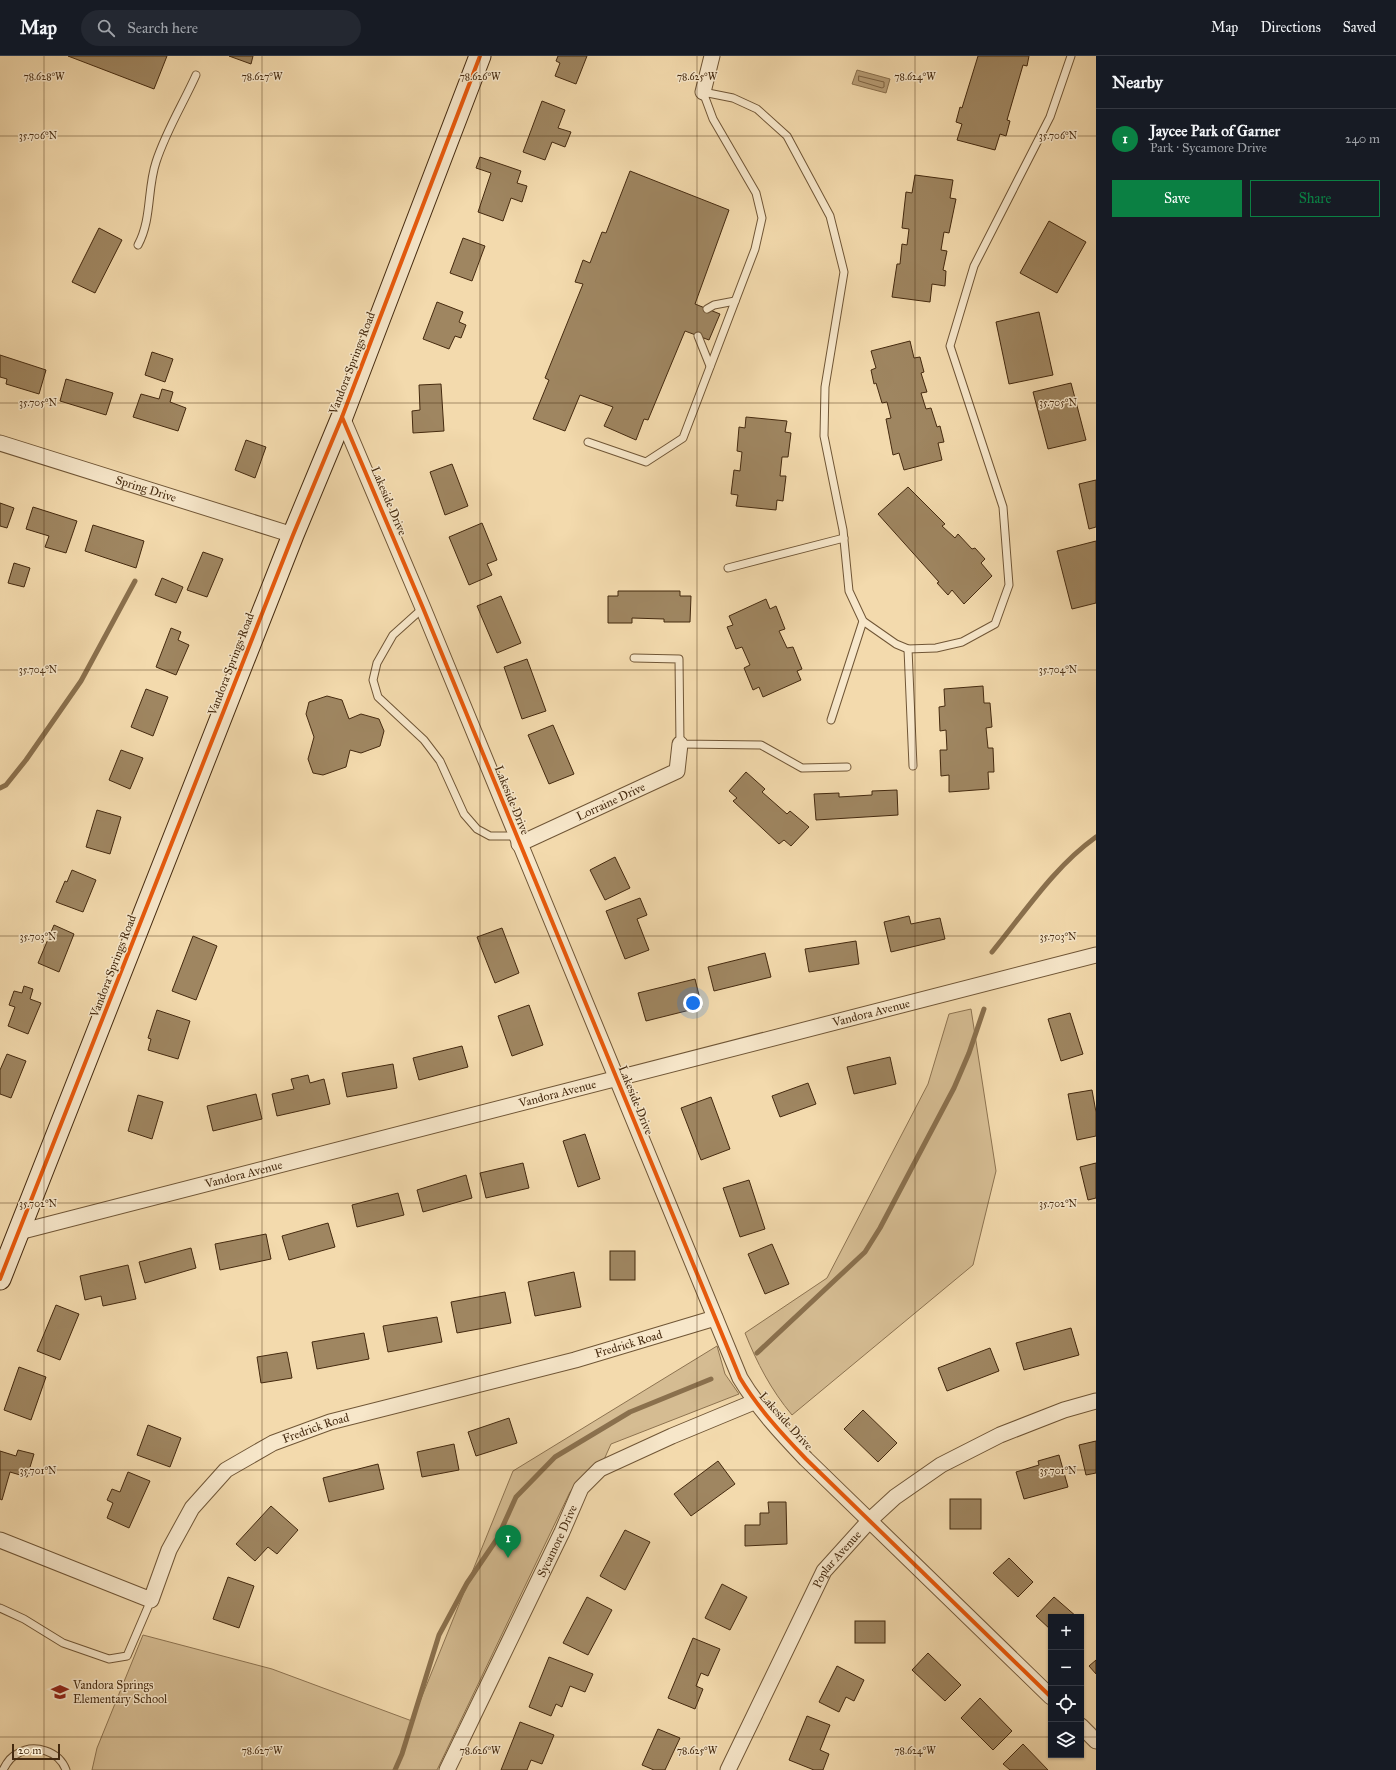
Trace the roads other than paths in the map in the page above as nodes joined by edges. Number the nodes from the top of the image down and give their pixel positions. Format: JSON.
{"nodes":[{"id":1,"x":480,"y":56,"type":"edge"},
{"id":2,"x":712,"y":56,"type":"edge"},
{"id":3,"x":1071,"y":56,"type":"edge"},
{"id":4,"x":196,"y":75,"type":"dead end"},
{"id":5,"x":703,"y":92,"type":"junction"},
{"id":6,"x":138,"y":245,"type":"dead end"},
{"id":7,"x":735,"y":301,"type":"junction"},
{"id":8,"x":707,"y":309,"type":"dead end"},
{"id":9,"x":698,"y":336,"type":"dead end"},
{"id":10,"x":710,"y":366,"type":"junction"},
{"id":11,"x":342,"y":417,"type":"junction"},
{"id":12,"x":588,"y":442,"type":"dead end"},
{"id":13,"x":0,"y":443,"type":"edge"},
{"id":14,"x":293,"y":534,"type":"junction"},
{"id":15,"x":844,"y":538,"type":"junction"},
{"id":16,"x":728,"y":568,"type":"dead end"},
{"id":17,"x":423,"y":608,"type":"junction"},
{"id":18,"x":863,"y":621,"type":"junction"},
{"id":19,"x":908,"y":649,"type":"junction"},
{"id":20,"x":634,"y":658,"type":"dead end"},
{"id":21,"x":830,"y":720,"type":"dead end"},
{"id":22,"x":680,"y":744,"type":"junction"},
{"id":23,"x":913,"y":766,"type":"dead end"},
{"id":24,"x":847,"y":767,"type":"dead end"},
{"id":25,"x":518,"y":840,"type":"junction"},
{"id":26,"x":1096,"y":955,"type":"edge"},
{"id":27,"x":616,"y":1079,"type":"junction"},
{"id":28,"x":19,"y":1232,"type":"junction"},
{"id":29,"x":0,"y":1279,"type":"edge"},
{"id":30,"x":715,"y":1318,"type":"junction"},
{"id":31,"x":1096,"y":1401,"type":"edge"},
{"id":32,"x":754,"y":1402,"type":"junction"},
{"id":33,"x":870,"y":1520,"type":"junction"},
{"id":34,"x":0,"y":1540,"type":"edge"},
{"id":35,"x":151,"y":1600,"type":"junction"},
{"id":36,"x":0,"y":1608,"type":"edge"},
{"id":37,"x":1048,"y":1694,"type":"edge"},
{"id":38,"x":1084,"y":1729,"type":"edge"},
{"id":39,"x":1096,"y":1741,"type":"edge"},
{"id":40,"x":3,"y":1770,"type":"edge"},
{"id":41,"x":66,"y":1770,"type":"edge"},
{"id":42,"x":447,"y":1770,"type":"edge"},
{"id":43,"x":728,"y":1770,"type":"edge"}],
"edges":[{"from":1,"to":11,"type":"street","name":"Vandora Springs Road"},
{"from":2,"to":5,"type":"street"},
{"from":3,"to":19,"type":"lane"},
{"from":4,"to":6,"type":"lane"},
{"from":5,"to":7,"type":"lane"},
{"from":5,"to":15,"type":"lane"},
{"from":7,"to":8,"type":"lane"},
{"from":7,"to":10,"type":"lane"},
{"from":9,"to":10,"type":"lane"},
{"from":10,"to":12,"type":"lane"},
{"from":11,"to":14,"type":"street","name":"Vandora Springs Road"},
{"from":11,"to":17,"type":"street","name":"Lakeside Drive"},
{"from":13,"to":14,"type":"street","name":"Spring Drive"},
{"from":14,"to":28,"type":"street","name":"Vandora Springs Road"},
{"from":15,"to":16,"type":"lane"},
{"from":15,"to":18,"type":"lane"},
{"from":17,"to":25,"type":"street","name":"Lakeside Drive"},
{"from":17,"to":25,"type":"lane"},
{"from":18,"to":19,"type":"lane"},
{"from":18,"to":21,"type":"lane"},
{"from":19,"to":23,"type":"lane"},
{"from":20,"to":22,"type":"lane"},
{"from":22,"to":24,"type":"lane"},
{"from":22,"to":25,"type":"street","name":"Lorraine Drive"},
{"from":25,"to":27,"type":"street","name":"Lakeside Drive"},
{"from":26,"to":27,"type":"street","name":"Vandora Avenue"},
{"from":27,"to":28,"type":"street","name":"Vandora Avenue"},
{"from":27,"to":30,"type":"street","name":"Lakeside Drive"},
{"from":28,"to":29,"type":"street","name":"Vandora Springs Road"},
{"from":30,"to":32,"type":"street","name":"Lakeside Drive"},
{"from":30,"to":35,"type":"street","name":"Fredrick Road"},
{"from":31,"to":33,"type":"street","name":"Poplar Avenue"},
{"from":32,"to":33,"type":"street","name":"Lakeside Drive"},
{"from":32,"to":42,"type":"street","name":"Sycamore Drive"},
{"from":33,"to":37,"type":"street","name":"Lakeside Drive"},
{"from":33,"to":43,"type":"street","name":"Poplar Avenue"},
{"from":34,"to":35,"type":"street"},
{"from":35,"to":36,"type":"lane"},
{"from":38,"to":39,"type":"street"},
{"from":40,"to":41,"type":"lane"}]}
